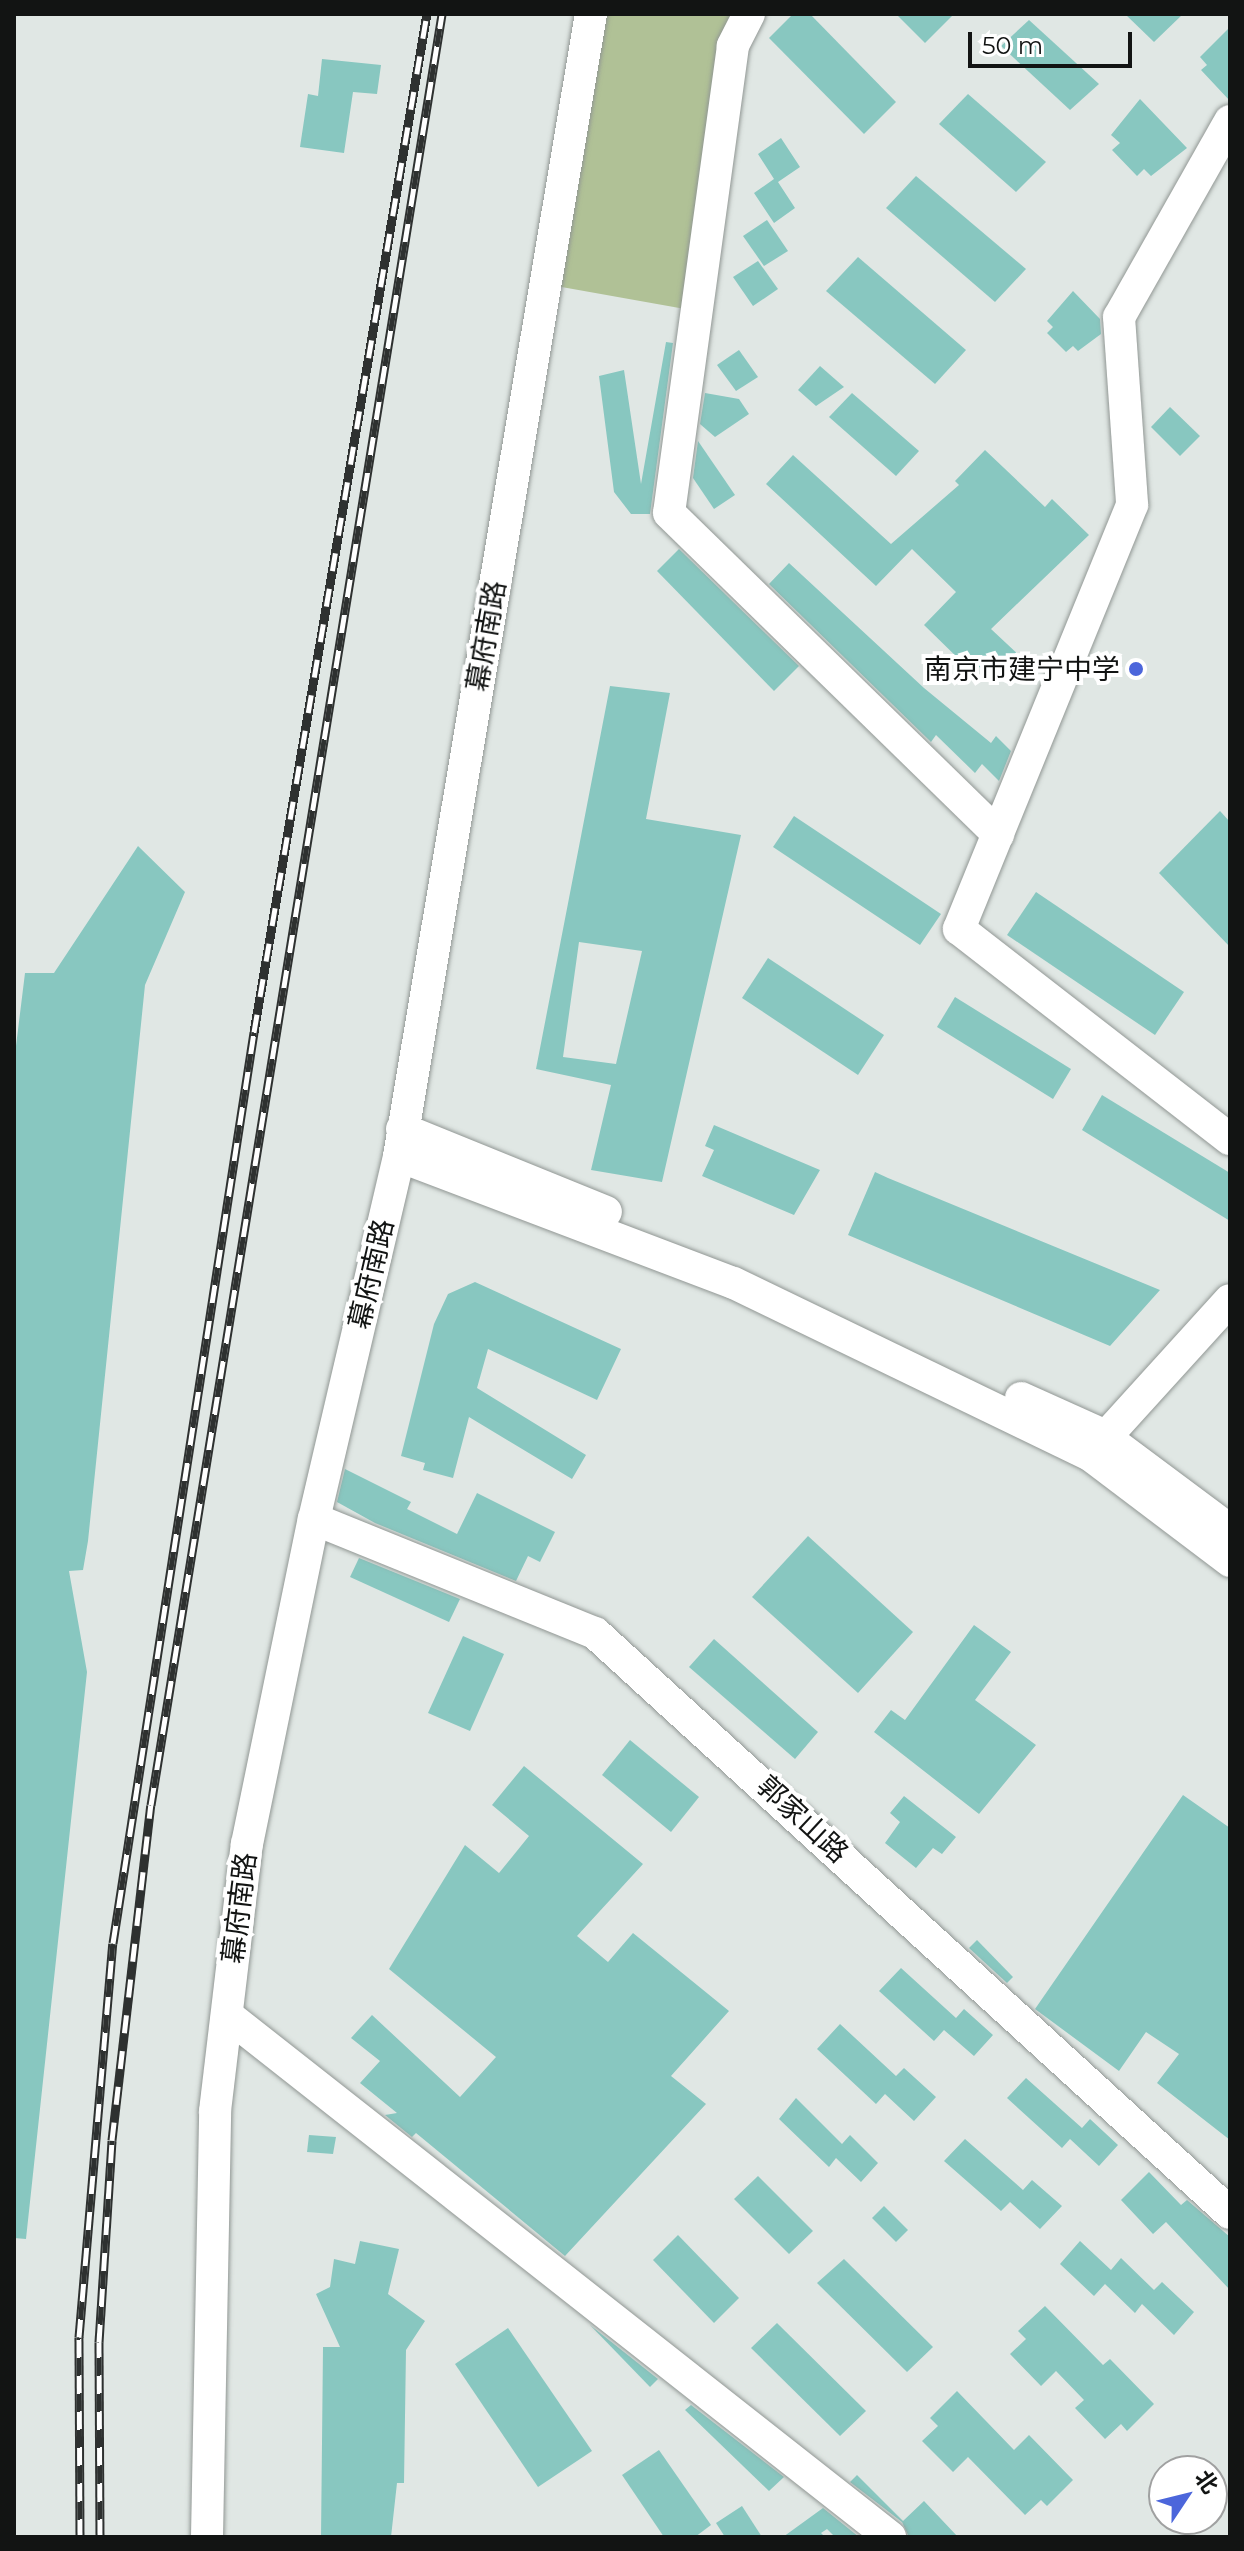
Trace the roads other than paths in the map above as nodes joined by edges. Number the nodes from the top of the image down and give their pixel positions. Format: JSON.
{"nodes":[{"id":1,"x":591,"y":14,"type":"edge"},
{"id":2,"x":749,"y":14,"type":"edge"},
{"id":3,"x":1230,"y":121,"type":"edge"},
{"id":4,"x":998,"y":834,"type":"junction"},
{"id":5,"x":1230,"y":1139,"type":"edge"},
{"id":6,"x":400,"y":1142,"type":"junction"},
{"id":7,"x":1230,"y":1300,"type":"edge"},
{"id":8,"x":1090,"y":1455,"type":"junction"},
{"id":9,"x":314,"y":1519,"type":"junction"},
{"id":10,"x":1230,"y":1530,"type":"edge"},
{"id":11,"x":1230,"y":1561,"type":"edge"},
{"id":12,"x":227,"y":2015,"type":"junction"},
{"id":13,"x":1230,"y":2213,"type":"edge"},
{"id":14,"x":207,"y":2537,"type":"edge"},
{"id":15,"x":890,"y":2537,"type":"edge"}],
"edges":[{"from":1,"to":6,"type":"street","name":"幕府南路"},
{"from":2,"to":4,"type":"street"},
{"from":3,"to":4,"type":"street"},
{"from":4,"to":5,"type":"street"},
{"from":6,"to":8,"type":"street"},
{"from":6,"to":9,"type":"street","name":"幕府南路"},
{"from":6,"to":10,"type":"street"},
{"from":7,"to":8,"type":"street"},
{"from":8,"to":11,"type":"street"},
{"from":9,"to":12,"type":"street","name":"幕府南路"},
{"from":9,"to":13,"type":"street","name":"郭家山路"},
{"from":12,"to":14,"type":"street","name":"幕府南路"},
{"from":12,"to":15,"type":"street"}]}
